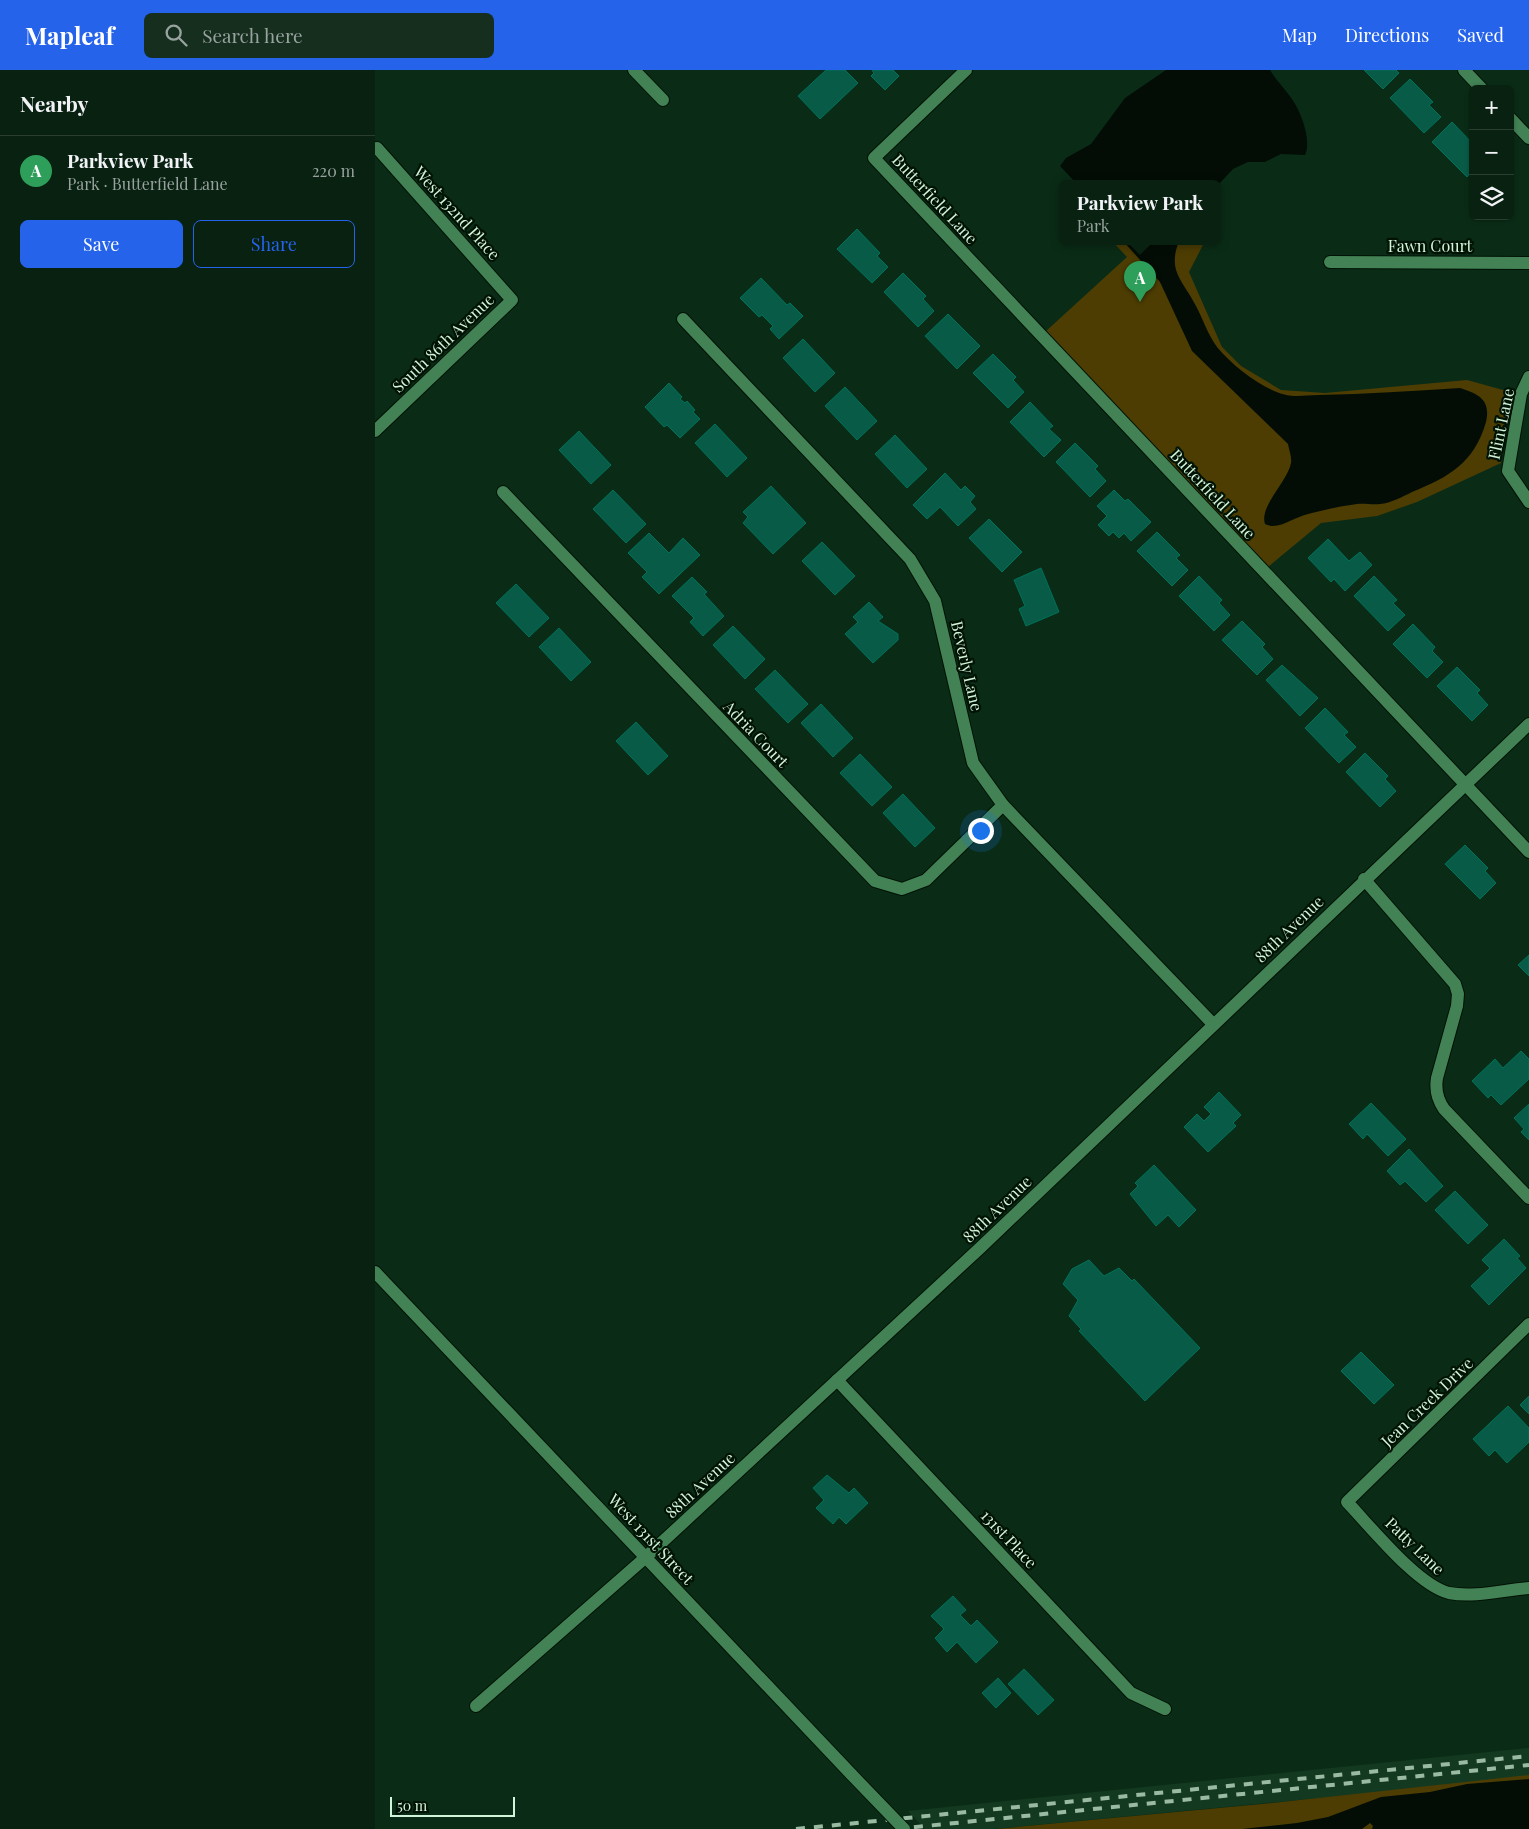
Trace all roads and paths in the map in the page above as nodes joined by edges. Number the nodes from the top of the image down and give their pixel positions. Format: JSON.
{"nodes":[{"id":1,"x":634,"y":70,"type":"edge"},
{"id":2,"x":966,"y":70,"type":"edge"},
{"id":3,"x":1464,"y":70,"type":"edge"},
{"id":4,"x":1478,"y":85,"type":"edge"},
{"id":5,"x":663,"y":100,"type":"dead end"},
{"id":6,"x":1514,"y":122,"type":"edge"},
{"id":7,"x":1529,"y":138,"type":"edge"},
{"id":8,"x":377,"y":148,"type":"dead end"},
{"id":9,"x":1330,"y":262,"type":"dead end"},
{"id":10,"x":1529,"y":263,"type":"edge"},
{"id":11,"x":512,"y":300,"type":"joint"},
{"id":12,"x":683,"y":319,"type":"dead end"},
{"id":13,"x":1529,"y":377,"type":"edge"},
{"id":14,"x":375,"y":431,"type":"edge"},
{"id":15,"x":503,"y":492,"type":"dead end"},
{"id":16,"x":1529,"y":502,"type":"edge"},
{"id":17,"x":1529,"y":724,"type":"edge"},
{"id":18,"x":1465,"y":785,"type":"junction"},
{"id":19,"x":1003,"y":805,"type":"junction"},
{"id":20,"x":1529,"y":852,"type":"edge"},
{"id":21,"x":1364,"y":879,"type":"junction"},
{"id":22,"x":1213,"y":1024,"type":"junction"},
{"id":23,"x":1529,"y":1198,"type":"edge"},
{"id":24,"x":375,"y":1272,"type":"edge"},
{"id":25,"x":1529,"y":1324,"type":"edge"},
{"id":26,"x":837,"y":1380,"type":"junction"},
{"id":27,"x":1347,"y":1502,"type":"joint"},
{"id":28,"x":646,"y":1557,"type":"junction"},
{"id":29,"x":1529,"y":1588,"type":"edge"},
{"id":30,"x":475,"y":1706,"type":"dead end"},
{"id":31,"x":1165,"y":1709,"type":"dead end"},
{"id":32,"x":904,"y":1829,"type":"edge"}],
"edges":[{"from":1,"to":5,"type":"street"},
{"from":2,"to":18,"type":"street","name":"Butterfield Lane"},
{"from":3,"to":4,"type":"street"},
{"from":6,"to":7,"type":"street"},
{"from":8,"to":11,"type":"street","name":"West 132nd Place"},
{"from":9,"to":10,"type":"street","name":"Fawn Court"},
{"from":11,"to":14,"type":"street","name":"South 86th Avenue"},
{"from":12,"to":19,"type":"street","name":"Beverly Lane"},
{"from":13,"to":16,"type":"street","name":"Flint Lane"},
{"from":15,"to":19,"type":"street","name":"Adria Court"},
{"from":17,"to":18,"type":"street","name":"88th Avenue"},
{"from":18,"to":20,"type":"street","name":"Butterfield Lane"},
{"from":18,"to":21,"type":"street","name":"88th Avenue"},
{"from":19,"to":22,"type":"street","name":"Beverly Lane"},
{"from":21,"to":22,"type":"street","name":"88th Avenue"},
{"from":21,"to":23,"type":"street"},
{"from":22,"to":26,"type":"street","name":"88th Avenue"},
{"from":24,"to":28,"type":"street","name":"West 131st Street"},
{"from":25,"to":27,"type":"street","name":"Jean Creek Drive"},
{"from":26,"to":28,"type":"street","name":"88th Avenue"},
{"from":26,"to":31,"type":"street","name":"131st Place"},
{"from":27,"to":29,"type":"street","name":"Patty Lane"},
{"from":28,"to":30,"type":"street","name":"88th Avenue"},
{"from":28,"to":32,"type":"street","name":"West 131st Street","bridge":true}]}
